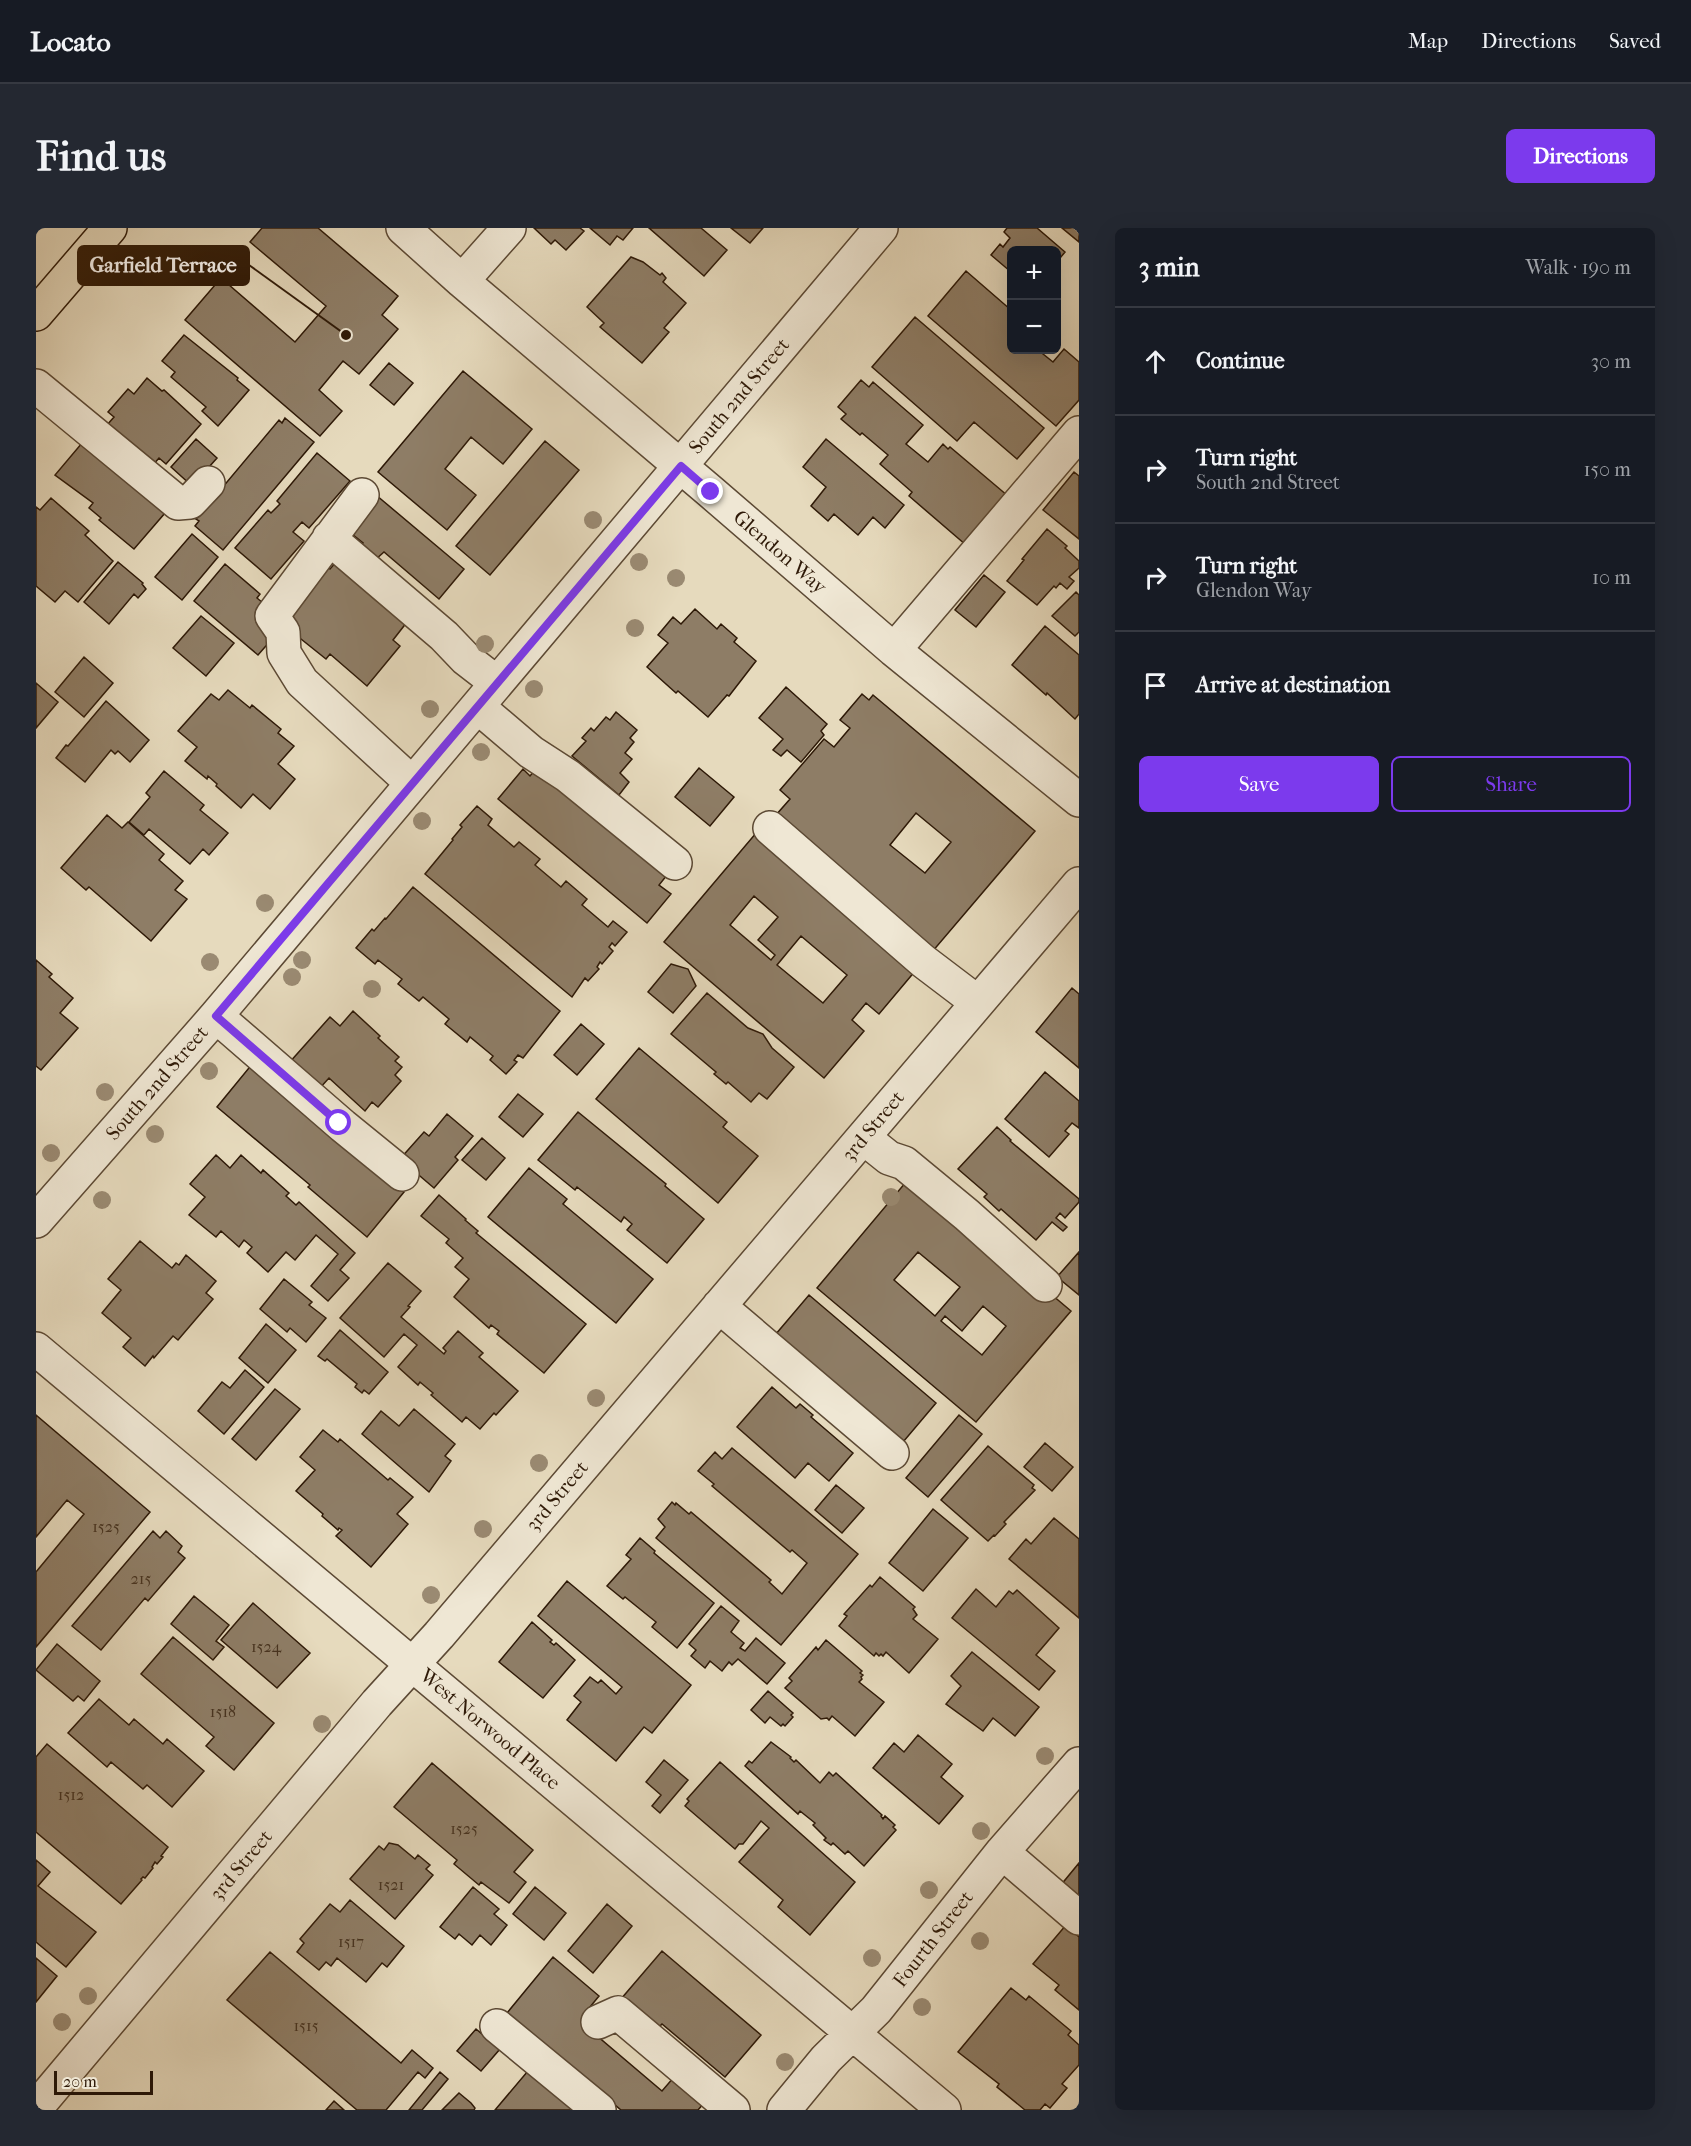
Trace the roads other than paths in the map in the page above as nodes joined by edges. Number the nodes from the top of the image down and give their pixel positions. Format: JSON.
{"nodes":[{"id":1,"x":110,"y":228,"type":"edge"},
{"id":2,"x":403,"y":228,"type":"edge"},
{"id":3,"x":509,"y":228,"type":"edge"},
{"id":4,"x":881,"y":228,"type":"edge"},
{"id":5,"x":462,"y":281,"type":"junction"},
{"id":6,"x":36,"y":314,"type":"edge"},
{"id":7,"x":36,"y":386,"type":"edge"},
{"id":8,"x":1079,"y":433,"type":"edge"},
{"id":9,"x":681,"y":466,"type":"junction"},
{"id":10,"x":208,"y":483,"type":"dead end"},
{"id":11,"x":362,"y":495,"type":"dead end"},
{"id":12,"x":329,"y":537,"type":"junction"},
{"id":13,"x":894,"y":650,"type":"junction"},
{"id":14,"x":487,"y":695,"type":"junction"},
{"id":15,"x":412,"y":783,"type":"junction"},
{"id":16,"x":1079,"y":801,"type":"edge"},
{"id":17,"x":770,"y":828,"type":"dead end"},
{"id":18,"x":675,"y":863,"type":"dead end"},
{"id":19,"x":1079,"y":884,"type":"edge"},
{"id":20,"x":977,"y":1002,"type":"junction"},
{"id":21,"x":216,"y":1016,"type":"junction"},
{"id":22,"x":864,"y":1138,"type":"junction"},
{"id":23,"x":402,"y":1174,"type":"dead end"},
{"id":24,"x":36,"y":1221,"type":"edge"},
{"id":25,"x":1045,"y":1285,"type":"dead end"},
{"id":26,"x":719,"y":1306,"type":"junction"},
{"id":27,"x":36,"y":1348,"type":"edge"},
{"id":28,"x":892,"y":1453,"type":"dead end"},
{"id":29,"x":412,"y":1664,"type":"junction"},
{"id":30,"x":1079,"y":1764,"type":"edge"},
{"id":31,"x":1002,"y":1852,"type":"junction"},
{"id":32,"x":1079,"y":1918,"type":"edge"},
{"id":33,"x":598,"y":2022,"type":"dead end"},
{"id":34,"x":497,"y":2026,"type":"dead end"},
{"id":35,"x":851,"y":2033,"type":"junction"},
{"id":36,"x":36,"y":2109,"type":"edge"},
{"id":37,"x":599,"y":2110,"type":"edge"},
{"id":38,"x":733,"y":2110,"type":"edge"},
{"id":39,"x":784,"y":2110,"type":"edge"},
{"id":40,"x":944,"y":2110,"type":"edge"}],
"edges":[{"from":1,"to":6,"type":"main road"},
{"from":2,"to":5,"type":"street","name":"Glendon Way"},
{"from":3,"to":5,"type":"street"},
{"from":4,"to":9,"type":"street","name":"South 2nd Street"},
{"from":5,"to":9,"type":"street","name":"Glendon Way"},
{"from":7,"to":10,"type":"street"},
{"from":8,"to":13,"type":"street"},
{"from":9,"to":13,"type":"street","name":"Glendon Way"},
{"from":9,"to":14,"type":"street","name":"South 2nd Street"},
{"from":11,"to":12,"type":"street"},
{"from":12,"to":14,"type":"street"},
{"from":12,"to":15,"type":"street"},
{"from":13,"to":16,"type":"street","name":"Glendon Way"},
{"from":14,"to":15,"type":"street","name":"South 2nd Street"},
{"from":14,"to":18,"type":"street"},
{"from":15,"to":21,"type":"street","name":"South 2nd Street"},
{"from":17,"to":20,"type":"street"},
{"from":19,"to":20,"type":"street","name":"3rd Street"},
{"from":20,"to":22,"type":"street","name":"3rd Street"},
{"from":21,"to":23,"type":"street"},
{"from":21,"to":24,"type":"street","name":"South 2nd Street"},
{"from":22,"to":25,"type":"street"},
{"from":22,"to":26,"type":"street","name":"3rd Street"},
{"from":26,"to":28,"type":"street"},
{"from":26,"to":29,"type":"street","name":"3rd Street"},
{"from":27,"to":29,"type":"street","name":"West Norwood Place"},
{"from":29,"to":35,"type":"street","name":"West Norwood Place"},
{"from":29,"to":36,"type":"street","name":"3rd Street"},
{"from":30,"to":31,"type":"street","name":"Fourth Street"},
{"from":31,"to":32,"type":"street"},
{"from":31,"to":35,"type":"street","name":"Fourth Street"},
{"from":33,"to":38,"type":"street"},
{"from":34,"to":37,"type":"street"},
{"from":35,"to":39,"type":"street","name":"Fourth Street"},
{"from":35,"to":40,"type":"street","name":"West Norwood Place"}]}
